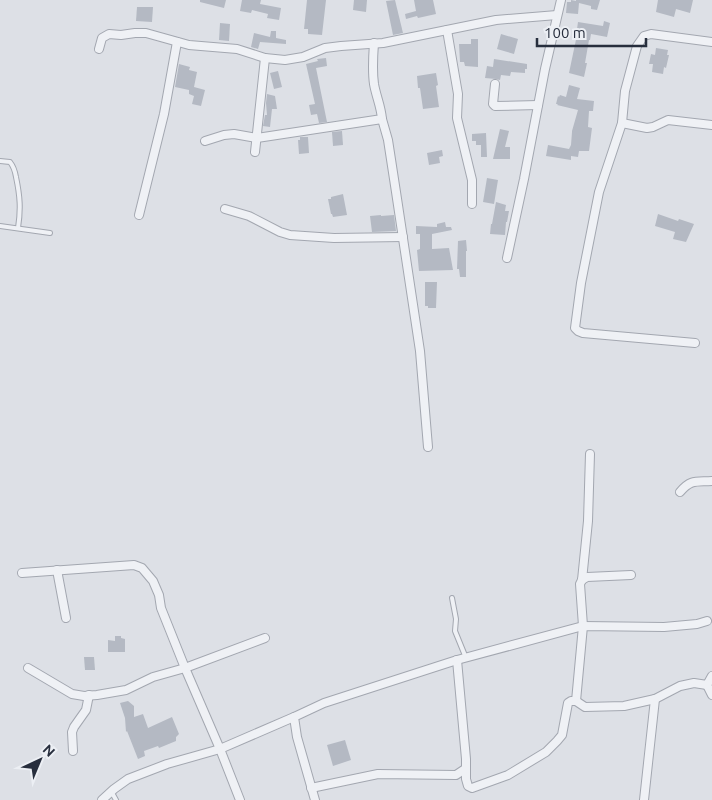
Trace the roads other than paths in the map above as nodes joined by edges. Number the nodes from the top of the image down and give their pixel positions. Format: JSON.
{"nodes":[{"id":1,"x":562,"y":0,"type":"edge"},
{"id":2,"x":557,"y":15,"type":"junction"},
{"id":3,"x":447,"y":30,"type":"junction"},
{"id":4,"x":176,"y":42,"type":"junction"},
{"id":5,"x":712,"y":42,"type":"edge"},
{"id":6,"x":374,"y":44,"type":"junction"},
{"id":7,"x":99,"y":49,"type":"dead end"},
{"id":8,"x":265,"y":58,"type":"junction"},
{"id":9,"x":495,"y":84,"type":"dead end"},
{"id":10,"x":538,"y":105,"type":"junction"},
{"id":11,"x":382,"y":119,"type":"junction"},
{"id":12,"x":622,"y":123,"type":"junction"},
{"id":13,"x":712,"y":125,"type":"edge"},
{"id":14,"x":257,"y":138,"type":"junction"},
{"id":15,"x":205,"y":140,"type":"dead end"},
{"id":16,"x":255,"y":152,"type":"dead end"},
{"id":17,"x":0,"y":161,"type":"edge"},
{"id":18,"x":472,"y":204,"type":"dead end"},
{"id":19,"x":225,"y":209,"type":"dead end"},
{"id":20,"x":139,"y":215,"type":"dead end"},
{"id":21,"x":0,"y":226,"type":"edge"},
{"id":22,"x":18,"y":228,"type":"junction"},
{"id":23,"x":50,"y":233,"type":"dead end"},
{"id":24,"x":403,"y":237,"type":"junction"},
{"id":25,"x":507,"y":258,"type":"dead end"},
{"id":26,"x":695,"y":343,"type":"dead end"},
{"id":27,"x":428,"y":446,"type":"dead end"},
{"id":28,"x":590,"y":454,"type":"dead end"},
{"id":29,"x":712,"y":482,"type":"edge"},
{"id":30,"x":680,"y":492,"type":"dead end"},
{"id":31,"x":57,"y":570,"type":"junction"},
{"id":32,"x":22,"y":572,"type":"dead end"},
{"id":33,"x":631,"y":575,"type":"dead end"},
{"id":34,"x":582,"y":580,"type":"junction"},
{"id":35,"x":452,"y":598,"type":"dead end"},
{"id":36,"x":66,"y":618,"type":"dead end"},
{"id":37,"x":707,"y":621,"type":"dead end"},
{"id":38,"x":583,"y":626,"type":"junction"},
{"id":39,"x":265,"y":638,"type":"dead end"},
{"id":40,"x":466,"y":658,"type":"junction"},
{"id":41,"x":457,"y":660,"type":"junction"},
{"id":42,"x":28,"y":668,"type":"dead end"},
{"id":43,"x":185,"y":668,"type":"junction"},
{"id":44,"x":712,"y":676,"type":"edge"},
{"id":45,"x":707,"y":684,"type":"junction"},
{"id":46,"x":89,"y":695,"type":"junction"},
{"id":47,"x":712,"y":695,"type":"edge"},
{"id":48,"x":655,"y":699,"type":"junction"},
{"id":49,"x":576,"y":701,"type":"junction"},
{"id":50,"x":294,"y":717,"type":"junction"},
{"id":51,"x":220,"y":749,"type":"junction"},
{"id":52,"x":73,"y":751,"type":"dead end"},
{"id":53,"x":466,"y":769,"type":"junction"},
{"id":54,"x":311,"y":788,"type":"junction"},
{"id":55,"x":111,"y":791,"type":"junction"},
{"id":56,"x":102,"y":800,"type":"edge"},
{"id":57,"x":116,"y":800,"type":"edge"},
{"id":58,"x":240,"y":800,"type":"edge"},
{"id":59,"x":315,"y":800,"type":"edge"},
{"id":60,"x":644,"y":800,"type":"edge"}],
"edges":[{"from":1,"to":2,"type":"street"},
{"from":2,"to":3,"type":"street"},
{"from":2,"to":10,"type":"street"},
{"from":3,"to":6,"type":"street"},
{"from":3,"to":18,"type":"street"},
{"from":4,"to":7,"type":"street"},
{"from":4,"to":8,"type":"street"},
{"from":4,"to":20,"type":"street"},
{"from":5,"to":12,"type":"street"},
{"from":6,"to":8,"type":"street"},
{"from":6,"to":11,"type":"street"},
{"from":8,"to":14,"type":"street"},
{"from":9,"to":10,"type":"street"},
{"from":10,"to":25,"type":"street"},
{"from":11,"to":14,"type":"street"},
{"from":11,"to":24,"type":"street"},
{"from":12,"to":13,"type":"street"},
{"from":12,"to":26,"type":"street"},
{"from":14,"to":15,"type":"street"},
{"from":14,"to":16,"type":"street"},
{"from":17,"to":22,"type":"lane"},
{"from":19,"to":24,"type":"street"},
{"from":21,"to":22,"type":"lane"},
{"from":22,"to":23,"type":"lane"},
{"from":24,"to":27,"type":"street"},
{"from":28,"to":34,"type":"street"},
{"from":29,"to":30,"type":"street"},
{"from":31,"to":32,"type":"street"},
{"from":31,"to":36,"type":"street"},
{"from":31,"to":43,"type":"street"},
{"from":33,"to":34,"type":"street"},
{"from":34,"to":38,"type":"street"},
{"from":35,"to":40,"type":"lane"},
{"from":37,"to":38,"type":"street"},
{"from":38,"to":40,"type":"street"},
{"from":38,"to":49,"type":"street"},
{"from":39,"to":43,"type":"street"},
{"from":40,"to":41,"type":"street"},
{"from":41,"to":50,"type":"street"},
{"from":41,"to":53,"type":"street"},
{"from":42,"to":46,"type":"street"},
{"from":43,"to":46,"type":"street"},
{"from":43,"to":51,"type":"street"},
{"from":44,"to":45,"type":"street"},
{"from":45,"to":47,"type":"street"},
{"from":45,"to":48,"type":"street"},
{"from":46,"to":52,"type":"street"},
{"from":48,"to":49,"type":"street"},
{"from":48,"to":60,"type":"street"},
{"from":49,"to":53,"type":"street"},
{"from":50,"to":51,"type":"street"},
{"from":50,"to":54,"type":"street"},
{"from":51,"to":55,"type":"street"},
{"from":51,"to":58,"type":"street"},
{"from":53,"to":54,"type":"street"},
{"from":54,"to":59,"type":"street"},
{"from":55,"to":56,"type":"street"},
{"from":55,"to":57,"type":"lane"}]}
